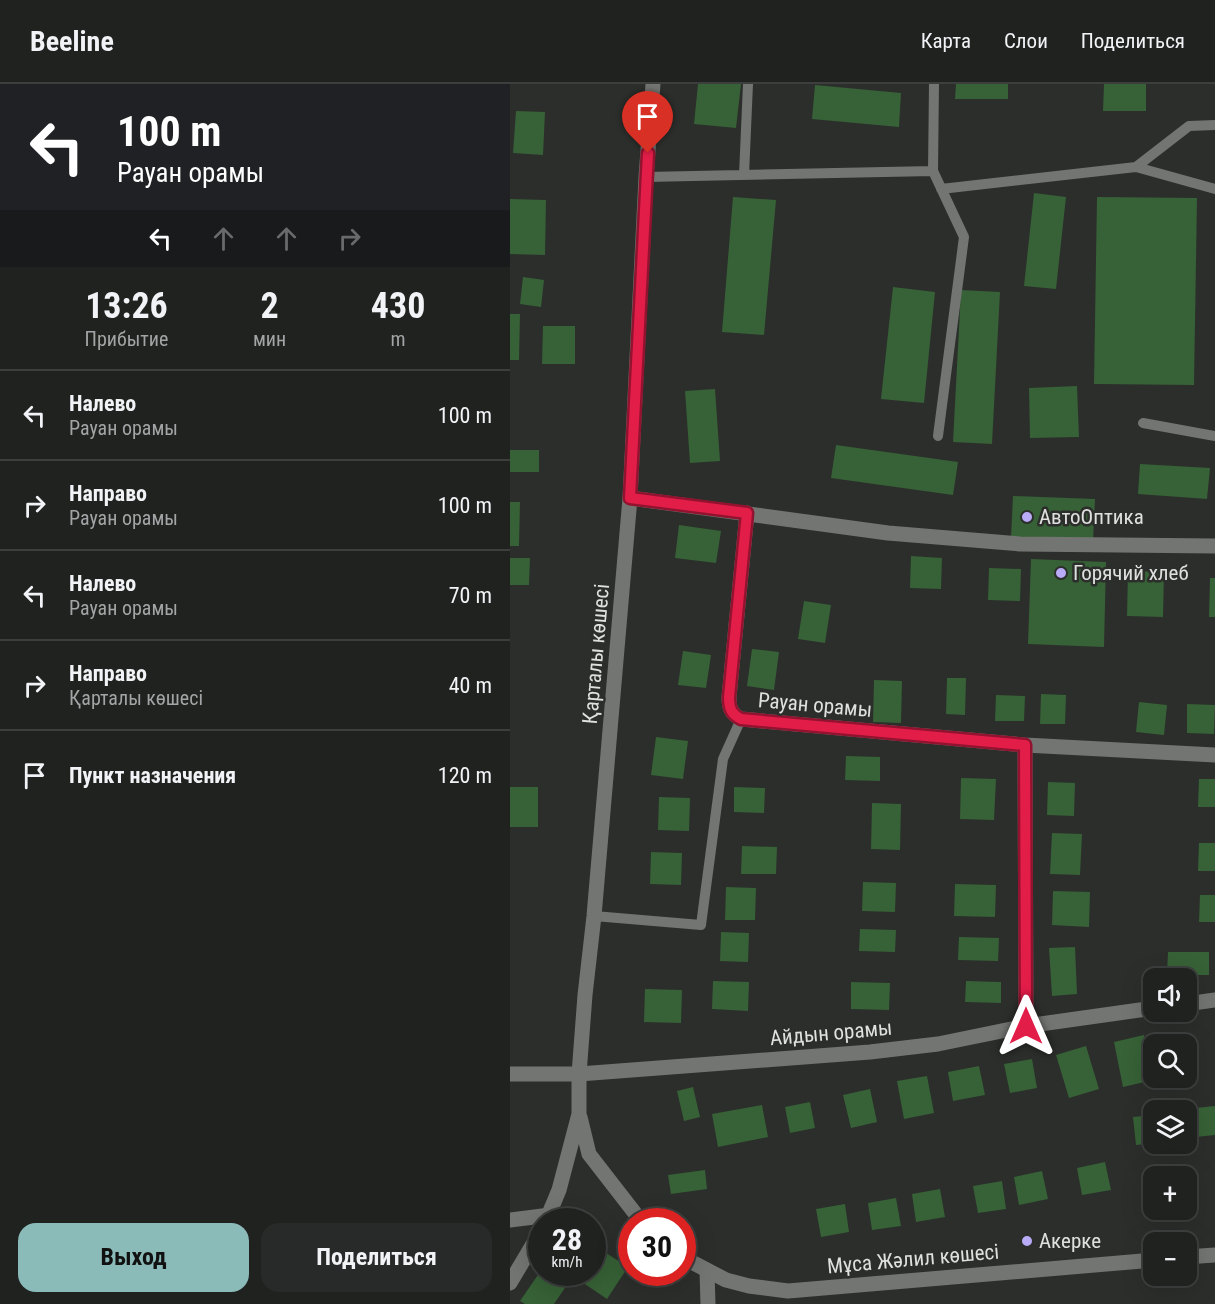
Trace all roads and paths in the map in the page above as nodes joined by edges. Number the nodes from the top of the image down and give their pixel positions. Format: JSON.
{"nodes":[{"id":1,"x":653,"y":84,"type":"edge"},
{"id":2,"x":748,"y":84,"type":"edge"},
{"id":3,"x":934,"y":84,"type":"edge"},
{"id":4,"x":1215,"y":125,"type":"edge"},
{"id":5,"x":1136,"y":167,"type":"junction"},
{"id":6,"x":933,"y":171,"type":"junction"},
{"id":7,"x":744,"y":175,"type":"junction"},
{"id":8,"x":646,"y":177,"type":"junction"},
{"id":9,"x":941,"y":189,"type":"junction"},
{"id":10,"x":1215,"y":189,"type":"edge"},
{"id":11,"x":1143,"y":423,"type":"dead end"},
{"id":12,"x":938,"y":436,"type":"dead end"},
{"id":13,"x":1215,"y":436,"type":"edge"},
{"id":14,"x":630,"y":498,"type":"junction"},
{"id":15,"x":747,"y":513,"type":"junction"},
{"id":16,"x":1215,"y":546,"type":"edge"},
{"id":17,"x":741,"y":719,"type":"junction"},
{"id":18,"x":1025,"y":745,"type":"junction"},
{"id":19,"x":1215,"y":755,"type":"edge"},
{"id":20,"x":594,"y":916,"type":"junction"},
{"id":21,"x":1215,"y":1000,"type":"edge"},
{"id":22,"x":1197,"y":1002,"type":"edge"},
{"id":23,"x":1143,"y":1010,"type":"edge"},
{"id":24,"x":1026,"y":1026,"type":"junction"},
{"id":25,"x":510,"y":1074,"type":"edge"},
{"id":26,"x":579,"y":1074,"type":"junction"},
{"id":27,"x":579,"y":1114,"type":"junction"},
{"id":28,"x":552,"y":1208,"type":"edge"},
{"id":29,"x":631,"y":1208,"type":"edge"},
{"id":30,"x":528,"y":1219,"type":"edge"},
{"id":31,"x":510,"y":1220,"type":"edge"},
{"id":32,"x":528,"y":1253,"type":"edge"},
{"id":33,"x":1215,"y":1255,"type":"edge"},
{"id":34,"x":1197,"y":1256,"type":"edge"},
{"id":35,"x":1143,"y":1261,"type":"edge"},
{"id":36,"x":696,"y":1265,"type":"edge"},
{"id":37,"x":706,"y":1271,"type":"junction"},
{"id":38,"x":510,"y":1283,"type":"edge"},
{"id":39,"x":708,"y":1304,"type":"edge"}],
"edges":[{"from":1,"to":8,"type":"street","name":"Қарталы көшесі"},
{"from":2,"to":7,"type":"lane"},
{"from":3,"to":6,"type":"lane"},
{"from":4,"to":5,"type":"lane"},
{"from":5,"to":9,"type":"lane"},
{"from":5,"to":10,"type":"lane"},
{"from":6,"to":7,"type":"lane"},
{"from":6,"to":9,"type":"lane"},
{"from":7,"to":8,"type":"lane"},
{"from":8,"to":14,"type":"street","name":"Қарталы көшесі"},
{"from":9,"to":12,"type":"lane"},
{"from":11,"to":13,"type":"lane"},
{"from":14,"to":15,"type":"street"},
{"from":14,"to":20,"type":"street","name":"Қарталы көшесі"},
{"from":15,"to":16,"type":"street"},
{"from":15,"to":17,"type":"street","name":"Рауан орамы"},
{"from":17,"to":18,"type":"street","name":"Рауан орамы"},
{"from":17,"to":20,"type":"lane"},
{"from":18,"to":19,"type":"street","name":"Рауан орамы"},
{"from":18,"to":24,"type":"street"},
{"from":20,"to":26,"type":"street","name":"Қарталы көшесі"},
{"from":21,"to":22,"type":"street"},
{"from":23,"to":24,"type":"street","name":"Айдын орамы"},
{"from":24,"to":26,"type":"street","name":"Айдын орамы"},
{"from":25,"to":26,"type":"street","name":"Айдын орамы"},
{"from":26,"to":27,"type":"street","name":"Қарталы көшесі"},
{"from":27,"to":28,"type":"street","name":"Қарталы көшесі"},
{"from":27,"to":29,"type":"street"},
{"from":30,"to":31,"type":"street"},
{"from":32,"to":38,"type":"street"},
{"from":33,"to":34,"type":"street"},
{"from":35,"to":37,"type":"street","name":"Мұса Жәлил көшесі"},
{"from":36,"to":37,"type":"street","name":"Мұса Жәлил көшесі"},
{"from":37,"to":39,"type":"street"}]}
